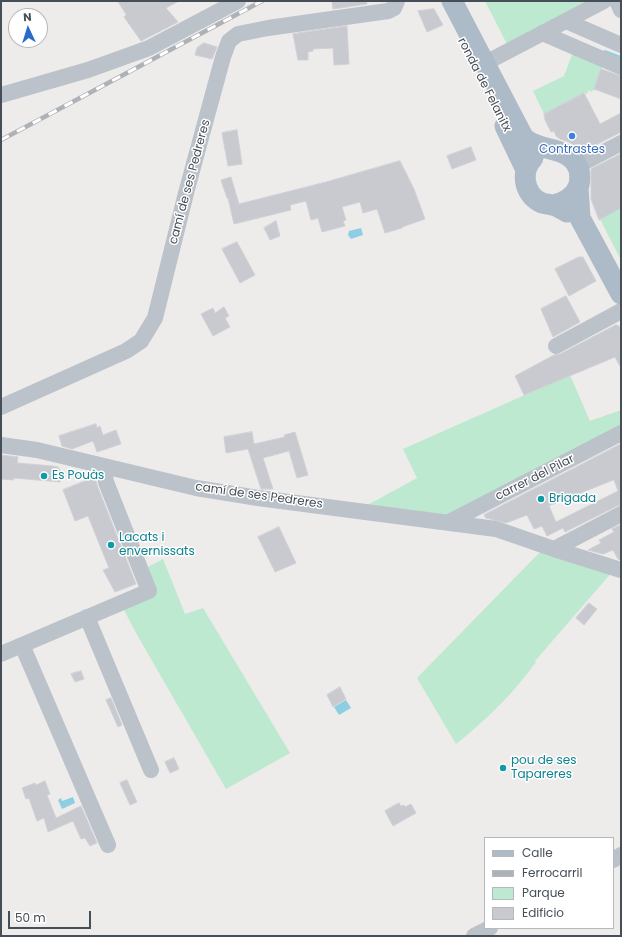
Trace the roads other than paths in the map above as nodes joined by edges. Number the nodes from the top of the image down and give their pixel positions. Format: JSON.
{"nodes":[{"id":1,"x":238,"y":1,"type":"edge"},
{"id":2,"x":397,"y":1,"type":"edge"},
{"id":3,"x":441,"y":1,"type":"edge"},
{"id":4,"x":452,"y":1,"type":"edge"},
{"id":5,"x":463,"y":1,"type":"edge"},
{"id":6,"x":604,"y":1,"type":"edge"},
{"id":7,"x":616,"y":1,"type":"edge"},
{"id":8,"x":621,"y":10,"type":"edge"},
{"id":9,"x":566,"y":21,"type":"junction"},
{"id":10,"x":542,"y":33,"type":"junction"},
{"id":11,"x":621,"y":46,"type":"edge"},
{"id":12,"x":493,"y":59,"type":"junction"},
{"id":13,"x":621,"y":67,"type":"edge"},
{"id":14,"x":1,"y":95,"type":"edge"},
{"id":15,"x":621,"y":143,"type":"edge"},
{"id":16,"x":544,"y":148,"type":"junction"},
{"id":17,"x":577,"y":166,"type":"junction"},
{"id":18,"x":526,"y":170,"type":"junction"},
{"id":19,"x":578,"y":188,"type":"junction"},
{"id":20,"x":554,"y":205,"type":"junction"},
{"id":21,"x":580,"y":218,"type":"junction"},
{"id":22,"x":621,"y":294,"type":"edge"},
{"id":23,"x":621,"y":311,"type":"edge"},
{"id":24,"x":556,"y":346,"type":"dead end"},
{"id":25,"x":1,"y":407,"type":"edge"},
{"id":26,"x":621,"y":433,"type":"edge"},
{"id":27,"x":1,"y":445,"type":"edge"},
{"id":28,"x":103,"y":466,"type":"junction"},
{"id":29,"x":621,"y":514,"type":"edge"},
{"id":30,"x":449,"y":522,"type":"junction"},
{"id":31,"x":554,"y":549,"type":"junction"},
{"id":32,"x":621,"y":570,"type":"edge"},
{"id":33,"x":87,"y":617,"type":"junction"},
{"id":34,"x":22,"y":645,"type":"junction"},
{"id":35,"x":1,"y":654,"type":"edge"},
{"id":36,"x":151,"y":770,"type":"dead end"},
{"id":37,"x":108,"y":845,"type":"dead end"},
{"id":38,"x":488,"y":929,"type":"edge"},
{"id":39,"x":474,"y":936,"type":"edge"}],
"edges":[{"from":1,"to":14,"type":"street"},
{"from":2,"to":25,"type":"street","name":"camí de ses Pedreres"},
{"from":3,"to":18,"type":"main road","name":"ronda de Felanitx"},
{"from":4,"to":16,"type":"main road","name":"ronda de Felanitx"},
{"from":5,"to":12,"type":"street"},
{"from":6,"to":9,"type":"street"},
{"from":7,"to":8,"type":"street"},
{"from":9,"to":10,"type":"street"},
{"from":9,"to":11,"type":"street"},
{"from":10,"to":12,"type":"street"},
{"from":10,"to":13,"type":"street"},
{"from":12,"to":16,"type":"street"},
{"from":15,"to":17,"type":"street"},
{"from":16,"to":17,"type":"main road"},
{"from":16,"to":18,"type":"main road"},
{"from":17,"to":19,"type":"main road"},
{"from":18,"to":20,"type":"main road"},
{"from":19,"to":20,"type":"main road"},
{"from":19,"to":21,"type":"main road"},
{"from":20,"to":21,"type":"main road"},
{"from":21,"to":22,"type":"main road"},
{"from":23,"to":24,"type":"street"},
{"from":26,"to":30,"type":"street","name":"carrer del Pilar"},
{"from":27,"to":28,"type":"street","name":"camí de ses Pedreres"},
{"from":28,"to":30,"type":"street","name":"camí de ses Pedreres"},
{"from":28,"to":33,"type":"street"},
{"from":29,"to":31,"type":"street"},
{"from":30,"to":31,"type":"street","name":"camí de ses Pedreres"},
{"from":31,"to":32,"type":"street","name":"camí de ses Pedreres"},
{"from":33,"to":34,"type":"street"},
{"from":33,"to":36,"type":"street"},
{"from":34,"to":35,"type":"street"},
{"from":34,"to":37,"type":"street"},
{"from":38,"to":39,"type":"street"}]}
